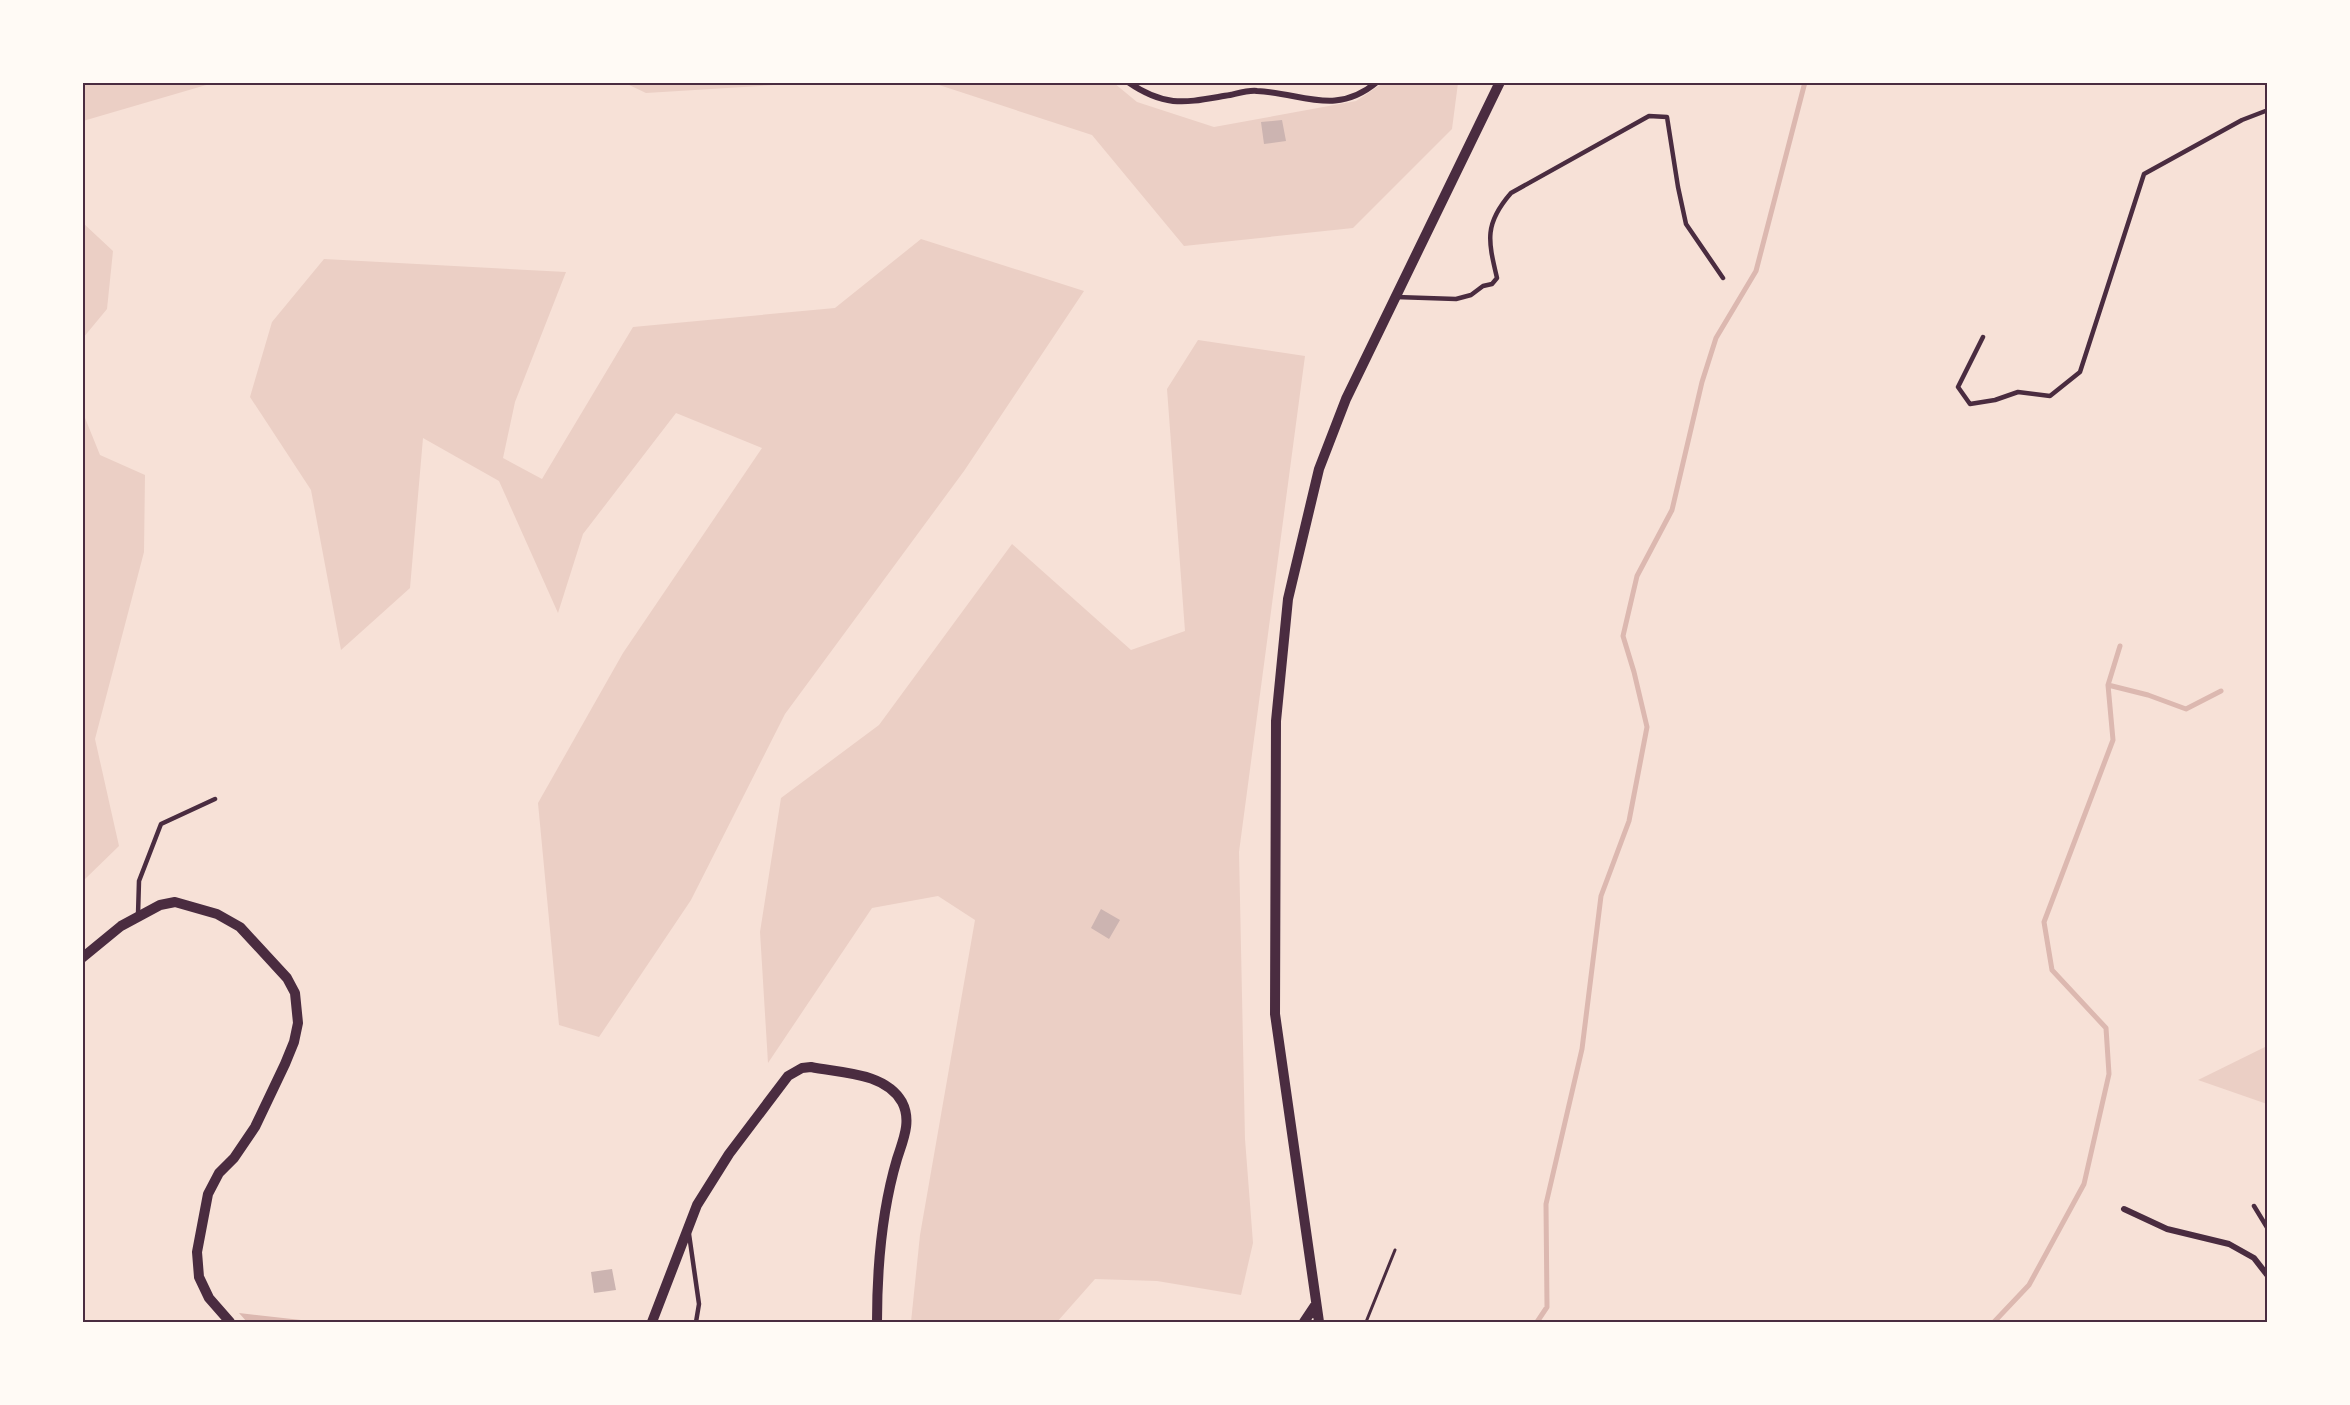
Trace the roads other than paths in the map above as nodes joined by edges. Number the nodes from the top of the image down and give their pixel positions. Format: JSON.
{"nodes":[{"id":1,"x":1128,"y":82,"type":"edge"},
{"id":2,"x":1377,"y":82,"type":"edge"},
{"id":3,"x":1500,"y":82,"type":"edge"},
{"id":4,"x":2268,"y":110,"type":"edge"},
{"id":5,"x":1723,"y":279,"type":"dead end"},
{"id":6,"x":1396,"y":297,"type":"junction"},
{"id":7,"x":1983,"y":338,"type":"dead end"},
{"id":8,"x":214,"y":798,"type":"dead end"},
{"id":9,"x":138,"y":915,"type":"junction"},
{"id":10,"x":82,"y":958,"type":"edge"},
{"id":11,"x":2254,"y":1206,"type":"dead end"},
{"id":12,"x":2124,"y":1209,"type":"dead end"},
{"id":13,"x":688,"y":1228,"type":"junction"},
{"id":14,"x":2268,"y":1228,"type":"edge"},
{"id":15,"x":2268,"y":1276,"type":"edge"},
{"id":16,"x":1316,"y":1304,"type":"junction"},
{"id":17,"x":230,"y":1323,"type":"edge"},
{"id":18,"x":652,"y":1323,"type":"edge"},
{"id":19,"x":696,"y":1323,"type":"edge"},
{"id":20,"x":877,"y":1323,"type":"edge"},
{"id":21,"x":1304,"y":1323,"type":"edge"},
{"id":22,"x":1319,"y":1323,"type":"edge"}],
"edges":[{"from":1,"to":2,"type":"street"},
{"from":3,"to":6,"type":"street"},
{"from":4,"to":7,"type":"lane"},
{"from":5,"to":6,"type":"lane"},
{"from":6,"to":16,"type":"street"},
{"from":8,"to":9,"type":"lane"},
{"from":9,"to":10,"type":"street"},
{"from":9,"to":17,"type":"street"},
{"from":11,"to":14,"type":"lane"},
{"from":12,"to":15,"type":"street"},
{"from":13,"to":18,"type":"street"},
{"from":13,"to":19,"type":"lane"},
{"from":13,"to":20,"type":"street"},
{"from":16,"to":21,"type":"street"},
{"from":16,"to":22,"type":"street"}]}
